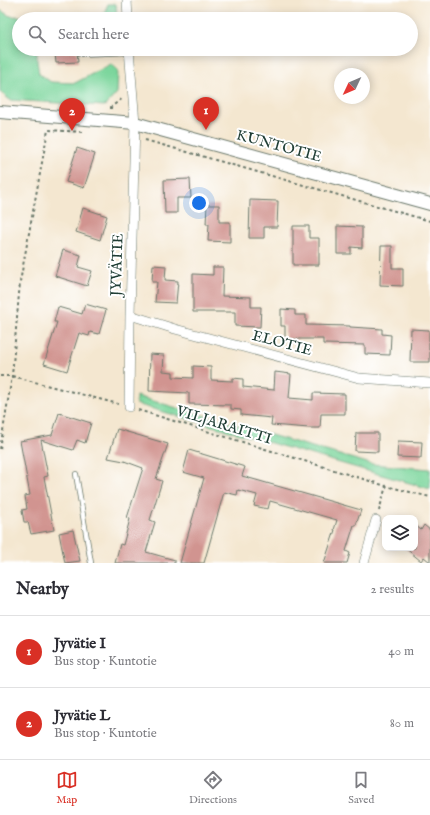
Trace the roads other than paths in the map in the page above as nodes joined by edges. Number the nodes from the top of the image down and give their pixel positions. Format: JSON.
{"nodes":[{"id":1,"x":127,"y":0,"type":"edge"},
{"id":2,"x":128,"y":12,"type":"edge"},
{"id":3,"x":129,"y":56,"type":"edge"},
{"id":4,"x":0,"y":112,"type":"edge"},
{"id":5,"x":135,"y":123,"type":"junction"},
{"id":6,"x":430,"y":204,"type":"edge"},
{"id":7,"x":130,"y":315,"type":"junction"},
{"id":8,"x":430,"y":383,"type":"edge"},
{"id":9,"x":129,"y":407,"type":"road end"},
{"id":10,"x":76,"y":474,"type":"dead end"},
{"id":11,"x":376,"y":520,"type":"road end"},
{"id":12,"x":91,"y":563,"type":"edge"},
{"id":13,"x":364,"y":563,"type":"edge"}],
"edges":[{"from":1,"to":2,"type":"street"},
{"from":3,"to":5,"type":"street","name":"JYVÄTIE"},
{"from":4,"to":5,"type":"street","name":"KUNTOTIE"},
{"from":5,"to":6,"type":"street","name":"KUNTOTIE"},
{"from":5,"to":7,"type":"street","name":"JYVÄTIE"},
{"from":7,"to":8,"type":"street","name":"ELOTIE"},
{"from":7,"to":9,"type":"street","name":"JYVÄTIE"},
{"from":10,"to":12,"type":"lane"},
{"from":11,"to":13,"type":"street"}]}
